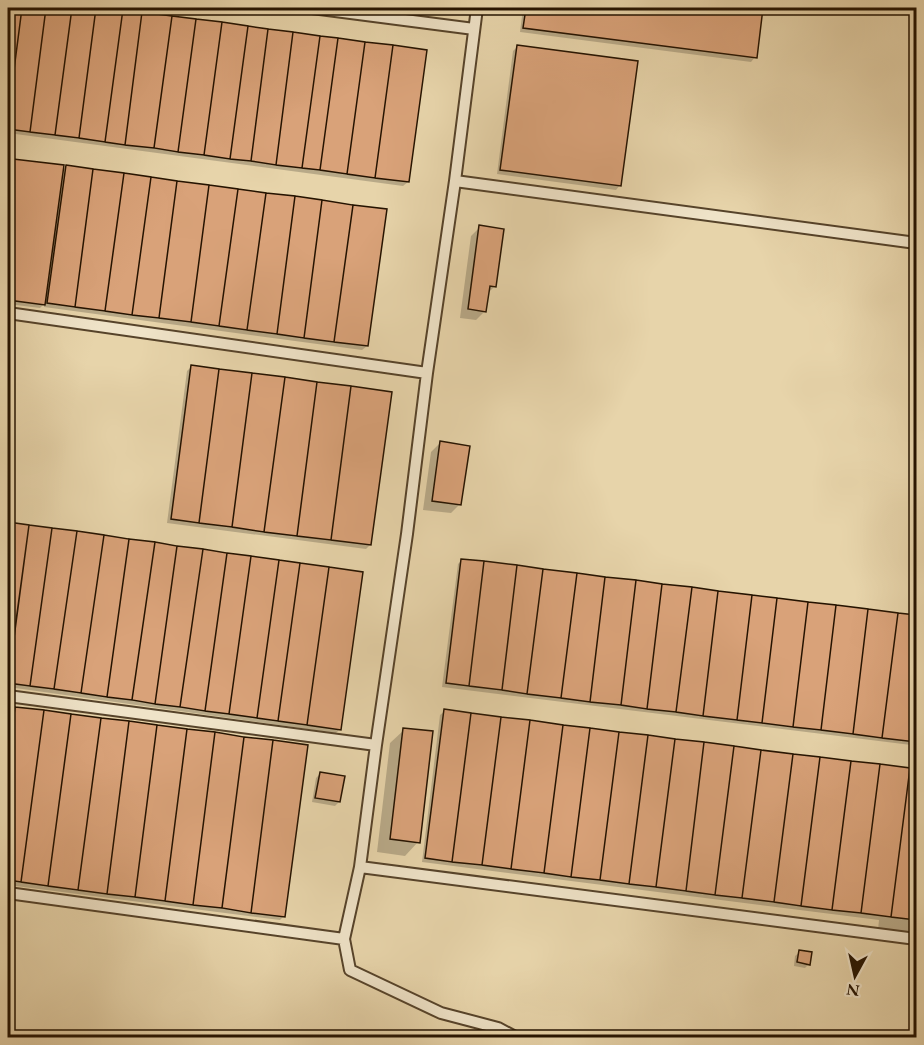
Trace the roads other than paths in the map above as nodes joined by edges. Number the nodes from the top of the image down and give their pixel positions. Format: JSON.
{"nodes":[{"id":1,"x":312,"y":8,"type":"edge"},
{"id":2,"x":477,"y":8,"type":"edge"},
{"id":3,"x":474,"y":29,"type":"junction"},
{"id":4,"x":455,"y":181,"type":"junction"},
{"id":5,"x":916,"y":243,"type":"edge"},
{"id":6,"x":8,"y":313,"type":"edge"},
{"id":7,"x":427,"y":373,"type":"junction"},
{"id":8,"x":8,"y":696,"type":"edge"},
{"id":9,"x":376,"y":745,"type":"junction"},
{"id":10,"x":360,"y":867,"type":"junction"},
{"id":11,"x":8,"y":893,"type":"edge"},
{"id":12,"x":344,"y":939,"type":"junction"},
{"id":13,"x":916,"y":939,"type":"edge"},
{"id":14,"x":517,"y":1038,"type":"edge"}],
"edges":[{"from":1,"to":3,"type":"lane"},
{"from":2,"to":3,"type":"lane"},
{"from":3,"to":4,"type":"lane"},
{"from":4,"to":5,"type":"lane"},
{"from":4,"to":7,"type":"lane"},
{"from":6,"to":7,"type":"lane"},
{"from":7,"to":9,"type":"lane"},
{"from":8,"to":9,"type":"lane"},
{"from":9,"to":10,"type":"lane"},
{"from":10,"to":12,"type":"lane"},
{"from":10,"to":13,"type":"lane"},
{"from":11,"to":12,"type":"lane"},
{"from":12,"to":14,"type":"lane"}]}
